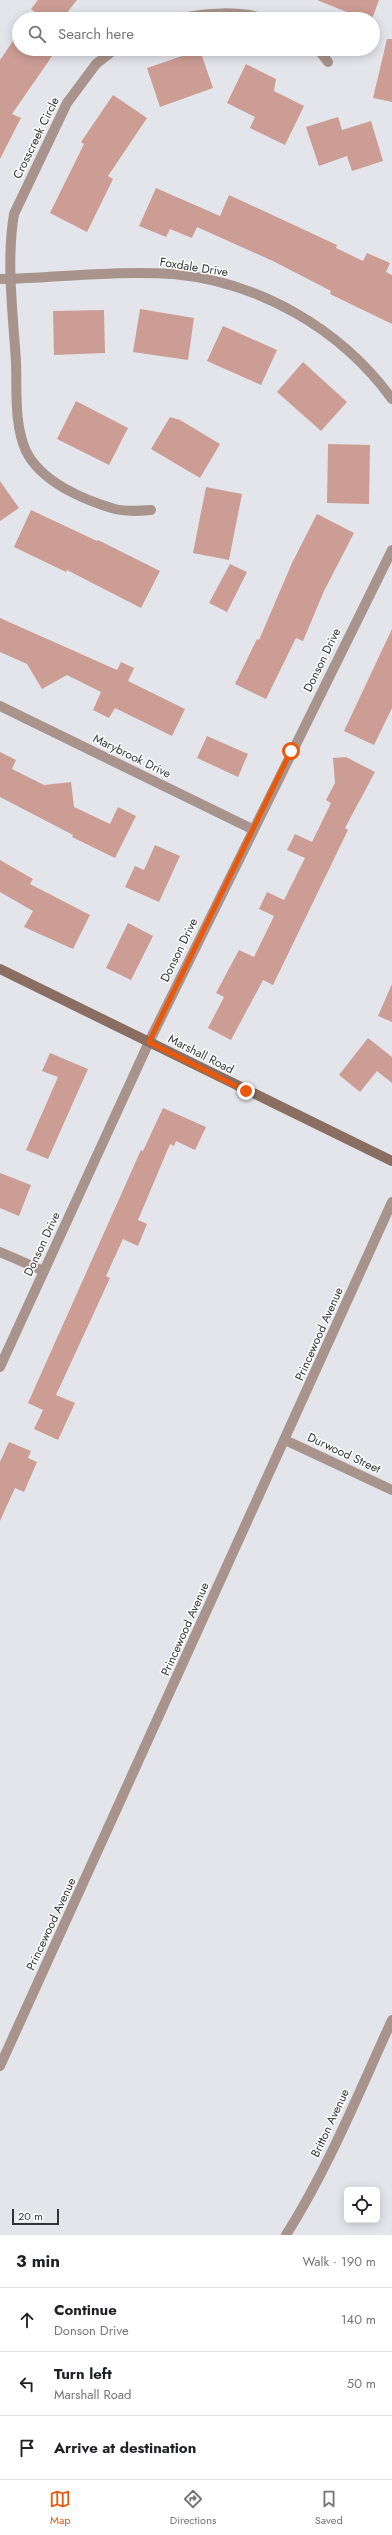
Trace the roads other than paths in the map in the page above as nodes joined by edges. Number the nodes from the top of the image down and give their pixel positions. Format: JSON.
{"nodes":[{"id":1,"x":107,"y":56,"type":"edge"},
{"id":2,"x":323,"y":56,"type":"edge"},
{"id":3,"x":328,"y":62,"type":"dead end"},
{"id":4,"x":0,"y":279,"type":"edge"},
{"id":5,"x":11,"y":279,"type":"junction"},
{"id":6,"x":392,"y":399,"type":"edge"},
{"id":7,"x":152,"y":510,"type":"dead end"},
{"id":8,"x":392,"y":550,"type":"edge"},
{"id":9,"x":0,"y":706,"type":"edge"},
{"id":10,"x":252,"y":829,"type":"junction"},
{"id":11,"x":0,"y":969,"type":"edge"},
{"id":12,"x":149,"y":1042,"type":"junction"},
{"id":13,"x":392,"y":1161,"type":"edge"},
{"id":14,"x":392,"y":1202,"type":"edge"},
{"id":15,"x":0,"y":1252,"type":"edge"},
{"id":16,"x":44,"y":1271,"type":"junction"},
{"id":17,"x":0,"y":1367,"type":"edge"},
{"id":18,"x":285,"y":1440,"type":"junction"},
{"id":19,"x":392,"y":1490,"type":"edge"},
{"id":20,"x":392,"y":2020,"type":"edge"},
{"id":21,"x":0,"y":2066,"type":"edge"},
{"id":22,"x":286,"y":2235,"type":"edge"}],
"edges":[{"from":1,"to":5,"type":"street","name":"Crosscreek Circle"},
{"from":2,"to":3,"type":"street"},
{"from":4,"to":5,"type":"street","name":"Foxdale Drive"},
{"from":5,"to":6,"type":"street","name":"Foxdale Drive"},
{"from":5,"to":7,"type":"street","name":"Crosscreek Circle"},
{"from":8,"to":10,"type":"street","name":"Donson Drive"},
{"from":9,"to":10,"type":"street","name":"Marybrook Drive"},
{"from":10,"to":12,"type":"street","name":"Donson Drive"},
{"from":11,"to":12,"type":"street","name":"Marshall Road"},
{"from":12,"to":13,"type":"street","name":"Marshall Road"},
{"from":12,"to":16,"type":"street","name":"Donson Drive"},
{"from":14,"to":18,"type":"street","name":"Princewood Avenue"},
{"from":15,"to":16,"type":"street"},
{"from":16,"to":17,"type":"street","name":"Donson Drive"},
{"from":18,"to":19,"type":"street","name":"Durwood Street"},
{"from":18,"to":21,"type":"street","name":"Princewood Avenue"},
{"from":20,"to":22,"type":"street","name":"Britton Avenue"}]}
